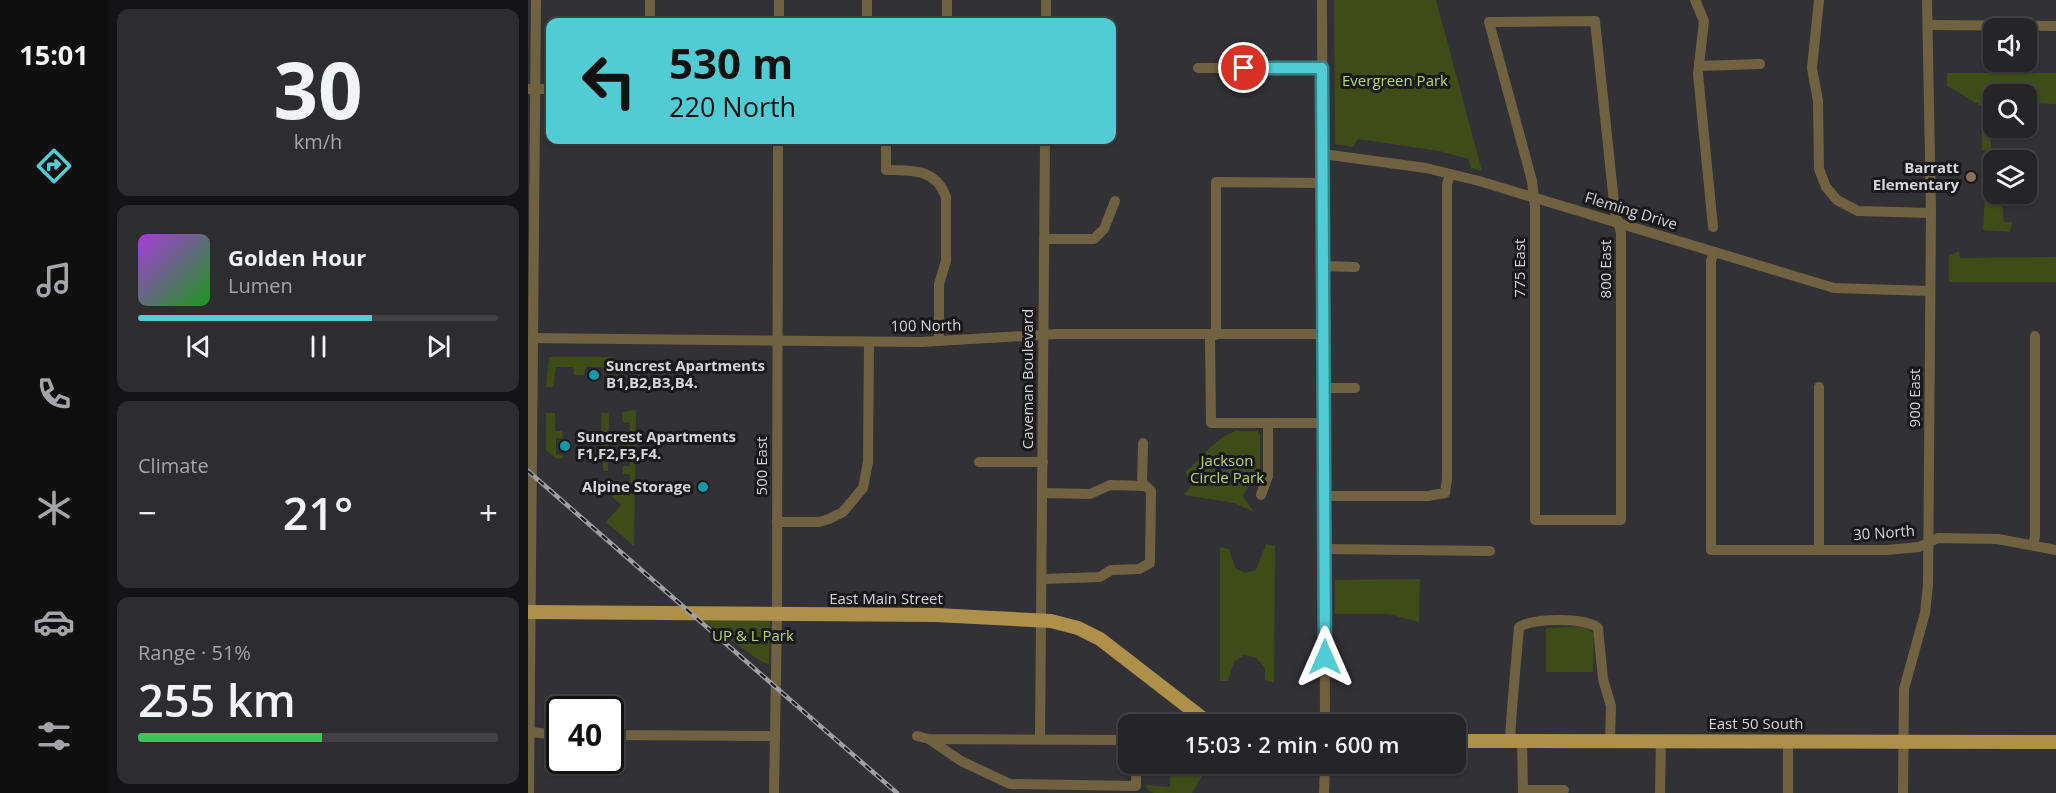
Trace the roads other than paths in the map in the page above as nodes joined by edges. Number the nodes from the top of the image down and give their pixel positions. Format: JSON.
{"nodes":[{"id":1,"x":536,"y":0,"type":"edge"},
{"id":2,"x":650,"y":0,"type":"edge"},
{"id":3,"x":779,"y":0,"type":"edge"},
{"id":4,"x":867,"y":0,"type":"edge"},
{"id":5,"x":947,"y":0,"type":"edge"},
{"id":6,"x":1046,"y":0,"type":"edge"},
{"id":7,"x":1322,"y":0,"type":"edge"},
{"id":8,"x":1695,"y":0,"type":"edge"},
{"id":9,"x":1819,"y":0,"type":"edge"},
{"id":10,"x":1928,"y":0,"type":"edge"},
{"id":11,"x":650,"y":18,"type":"edge"},
{"id":12,"x":779,"y":18,"type":"edge"},
{"id":13,"x":867,"y":18,"type":"edge"},
{"id":14,"x":947,"y":18,"type":"edge"},
{"id":15,"x":1046,"y":18,"type":"edge"},
{"id":16,"x":1595,"y":21,"type":"joint"},
{"id":17,"x":1928,"y":25,"type":"junction"},
{"id":18,"x":2056,"y":26,"type":"edge"},
{"id":19,"x":1760,"y":64,"type":"dead end"},
{"id":20,"x":1699,"y":66,"type":"junction"},
{"id":21,"x":1198,"y":68,"type":"dead end"},
{"id":22,"x":1322,"y":68,"type":"junction"},
{"id":23,"x":531,"y":89,"type":"edge"},
{"id":24,"x":778,"y":144,"type":"edge"},
{"id":25,"x":886,"y":144,"type":"edge"},
{"id":26,"x":1045,"y":144,"type":"edge"},
{"id":27,"x":1323,"y":154,"type":"junction"},
{"id":28,"x":1450,"y":174,"type":"junction"},
{"id":29,"x":531,"y":181,"type":"edge"},
{"id":30,"x":1323,"y":183,"type":"junction"},
{"id":31,"x":1534,"y":197,"type":"junction"},
{"id":32,"x":1115,"y":201,"type":"dead end"},
{"id":33,"x":1930,"y":213,"type":"junction"},
{"id":34,"x":1618,"y":223,"type":"junction"},
{"id":35,"x":1713,"y":227,"type":"dead end"},
{"id":36,"x":1044,"y":239,"type":"junction"},
{"id":37,"x":1714,"y":252,"type":"junction"},
{"id":38,"x":1323,"y":266,"type":"junction"},
{"id":39,"x":1355,"y":267,"type":"dead end"},
{"id":40,"x":1930,"y":291,"type":"junction"},
{"id":41,"x":1324,"y":334,"type":"junction"},
{"id":42,"x":1213,"y":335,"type":"junction"},
{"id":43,"x":1044,"y":336,"type":"junction"},
{"id":44,"x":2035,"y":336,"type":"dead end"},
{"id":45,"x":531,"y":339,"type":"edge"},
{"id":46,"x":776,"y":341,"type":"junction"},
{"id":47,"x":939,"y":341,"type":"junction"},
{"id":48,"x":869,"y":342,"type":"junction"},
{"id":49,"x":1819,"y":387,"type":"dead end"},
{"id":50,"x":1324,"y":388,"type":"junction"},
{"id":51,"x":1355,"y":388,"type":"dead end"},
{"id":52,"x":1268,"y":423,"type":"junction"},
{"id":53,"x":1324,"y":423,"type":"junction"},
{"id":54,"x":1143,"y":443,"type":"dead end"},
{"id":55,"x":979,"y":462,"type":"dead end"},
{"id":56,"x":1042,"y":462,"type":"junction"},
{"id":57,"x":1144,"y":486,"type":"junction"},
{"id":58,"x":1042,"y":493,"type":"junction"},
{"id":59,"x":1261,"y":495,"type":"dead end"},
{"id":60,"x":1324,"y":496,"type":"junction"},
{"id":61,"x":1621,"y":520,"type":"joint"},
{"id":62,"x":777,"y":522,"type":"junction"},
{"id":63,"x":1929,"y":542,"type":"junction"},
{"id":64,"x":2033,"y":545,"type":"junction"},
{"id":65,"x":1324,"y":549,"type":"junction"},
{"id":66,"x":1819,"y":550,"type":"junction"},
{"id":67,"x":2056,"y":550,"type":"edge"},
{"id":68,"x":1490,"y":551,"type":"dead end"},
{"id":69,"x":1041,"y":579,"type":"junction"},
{"id":70,"x":529,"y":612,"type":"edge"},
{"id":71,"x":777,"y":615,"type":"junction"},
{"id":72,"x":1041,"y":620,"type":"junction"},
{"id":73,"x":1194,"y":714,"type":"edge"},
{"id":74,"x":1325,"y":714,"type":"edge"},
{"id":75,"x":530,"y":732,"type":"junction"},
{"id":76,"x":546,"y":734,"type":"edge"},
{"id":77,"x":624,"y":735,"type":"edge"},
{"id":78,"x":775,"y":736,"type":"junction"},
{"id":79,"x":917,"y":736,"type":"dead end"},
{"id":80,"x":929,"y":739,"type":"junction"},
{"id":81,"x":1040,"y":739,"type":"junction"},
{"id":82,"x":1118,"y":740,"type":"edge"},
{"id":83,"x":1516,"y":740,"type":"junction"},
{"id":84,"x":1610,"y":740,"type":"junction"},
{"id":85,"x":1466,"y":741,"type":"edge"},
{"id":86,"x":1661,"y":741,"type":"junction"},
{"id":87,"x":1788,"y":741,"type":"junction"},
{"id":88,"x":1903,"y":741,"type":"junction"},
{"id":89,"x":2056,"y":742,"type":"edge"},
{"id":90,"x":1136,"y":774,"type":"edge"},
{"id":91,"x":1325,"y":774,"type":"edge"},
{"id":92,"x":1076,"y":789,"type":"edge"},
{"id":93,"x":1564,"y":789,"type":"dead end"},
{"id":94,"x":1523,"y":791,"type":"edge"},
{"id":95,"x":530,"y":793,"type":"edge"},
{"id":96,"x":774,"y":793,"type":"edge"},
{"id":97,"x":1324,"y":793,"type":"edge"},
{"id":98,"x":1660,"y":793,"type":"edge"},
{"id":99,"x":1788,"y":793,"type":"edge"},
{"id":100,"x":1903,"y":793,"type":"edge"}],
"edges":[{"from":1,"to":23,"type":"street"},
{"from":2,"to":11,"type":"street"},
{"from":3,"to":12,"type":"street"},
{"from":4,"to":13,"type":"street"},
{"from":5,"to":14,"type":"street"},
{"from":6,"to":15,"type":"street"},
{"from":7,"to":22,"type":"street"},
{"from":8,"to":20,"type":"street"},
{"from":9,"to":33,"type":"street"},
{"from":10,"to":17,"type":"street","name":"900 East"},
{"from":16,"to":31,"type":"street","name":"775 East"},
{"from":16,"to":34,"type":"street","name":"800 East"},
{"from":17,"to":18,"type":"street"},
{"from":17,"to":33,"type":"street","name":"900 East"},
{"from":19,"to":20,"type":"street"},
{"from":20,"to":35,"type":"street"},
{"from":21,"to":22,"type":"street"},
{"from":22,"to":27,"type":"street"},
{"from":23,"to":29,"type":"street"},
{"from":24,"to":46,"type":"street","name":"500 East"},
{"from":25,"to":47,"type":"street"},
{"from":26,"to":36,"type":"street","name":"Caveman Boulevard"},
{"from":27,"to":28,"type":"street","name":"Fleming Drive"},
{"from":27,"to":30,"type":"street"},
{"from":28,"to":31,"type":"street","name":"Fleming Drive"},
{"from":28,"to":60,"type":"street"},
{"from":29,"to":45,"type":"street"},
{"from":30,"to":38,"type":"street"},
{"from":30,"to":42,"type":"street"},
{"from":31,"to":34,"type":"street","name":"Fleming Drive"},
{"from":31,"to":61,"type":"street","name":"775 East"},
{"from":32,"to":36,"type":"street"},
{"from":33,"to":40,"type":"street","name":"900 East"},
{"from":34,"to":37,"type":"street","name":"Fleming Drive"},
{"from":34,"to":61,"type":"street","name":"800 East"},
{"from":36,"to":43,"type":"street","name":"Caveman Boulevard"},
{"from":37,"to":40,"type":"street","name":"Fleming Drive"},
{"from":37,"to":66,"type":"street","name":"30 North"},
{"from":38,"to":39,"type":"street"},
{"from":38,"to":41,"type":"street"},
{"from":40,"to":63,"type":"street","name":"900 East"},
{"from":41,"to":42,"type":"street","name":"100 North"},
{"from":41,"to":50,"type":"street"},
{"from":42,"to":43,"type":"street","name":"100 North"},
{"from":42,"to":52,"type":"street"},
{"from":43,"to":47,"type":"street","name":"100 North"},
{"from":43,"to":56,"type":"street","name":"Caveman Boulevard"},
{"from":44,"to":64,"type":"street"},
{"from":45,"to":46,"type":"street","name":"100 North"},
{"from":45,"to":70,"type":"street"},
{"from":46,"to":48,"type":"street","name":"100 North"},
{"from":46,"to":62,"type":"street","name":"500 East"},
{"from":47,"to":48,"type":"street","name":"100 North"},
{"from":48,"to":62,"type":"street"},
{"from":49,"to":66,"type":"street"},
{"from":50,"to":51,"type":"street"},
{"from":50,"to":53,"type":"street"},
{"from":52,"to":53,"type":"street"},
{"from":52,"to":59,"type":"street"},
{"from":53,"to":60,"type":"street"},
{"from":54,"to":57,"type":"street"},
{"from":55,"to":56,"type":"street"},
{"from":56,"to":58,"type":"street","name":"Caveman Boulevard"},
{"from":57,"to":58,"type":"street"},
{"from":57,"to":69,"type":"street"},
{"from":58,"to":69,"type":"street","name":"Caveman Boulevard"},
{"from":60,"to":65,"type":"street"},
{"from":62,"to":71,"type":"street","name":"500 East"},
{"from":63,"to":64,"type":"street","name":"30 North"},
{"from":63,"to":66,"type":"street","name":"30 North"},
{"from":63,"to":88,"type":"street","name":"900 East"},
{"from":64,"to":67,"type":"street","name":"30 North"},
{"from":65,"to":68,"type":"street"},
{"from":65,"to":74,"type":"street"},
{"from":69,"to":72,"type":"street","name":"Caveman Boulevard"},
{"from":70,"to":71,"type":"main road","name":"East Main Street"},
{"from":70,"to":75,"type":"street"},
{"from":71,"to":72,"type":"main road","name":"East Main Street"},
{"from":71,"to":78,"type":"street","name":"500 East"},
{"from":72,"to":73,"type":"main road","name":"East Main Street"},
{"from":72,"to":81,"type":"street","name":"Caveman Boulevard"},
{"from":75,"to":76,"type":"street"},
{"from":75,"to":95,"type":"street"},
{"from":77,"to":78,"type":"street"},
{"from":78,"to":96,"type":"street","name":"500 East"},
{"from":79,"to":80,"type":"street"},
{"from":80,"to":81,"type":"street"},
{"from":80,"to":92,"type":"street"},
{"from":81,"to":82,"type":"street"},
{"from":83,"to":84,"type":"main road","name":"East 50 South"},
{"from":83,"to":84,"type":"street"},
{"from":83,"to":85,"type":"main road","name":"East 50 South"},
{"from":83,"to":94,"type":"street"},
{"from":84,"to":86,"type":"main road","name":"East 50 South"},
{"from":86,"to":87,"type":"main road","name":"East 50 South"},
{"from":86,"to":98,"type":"street"},
{"from":87,"to":88,"type":"main road","name":"East 50 South"},
{"from":87,"to":99,"type":"street"},
{"from":88,"to":89,"type":"main road","name":"East 50 South"},
{"from":88,"to":100,"type":"street","name":"900 East"},
{"from":90,"to":92,"type":"street"},
{"from":91,"to":97,"type":"street"},
{"from":93,"to":94,"type":"street"}]}
